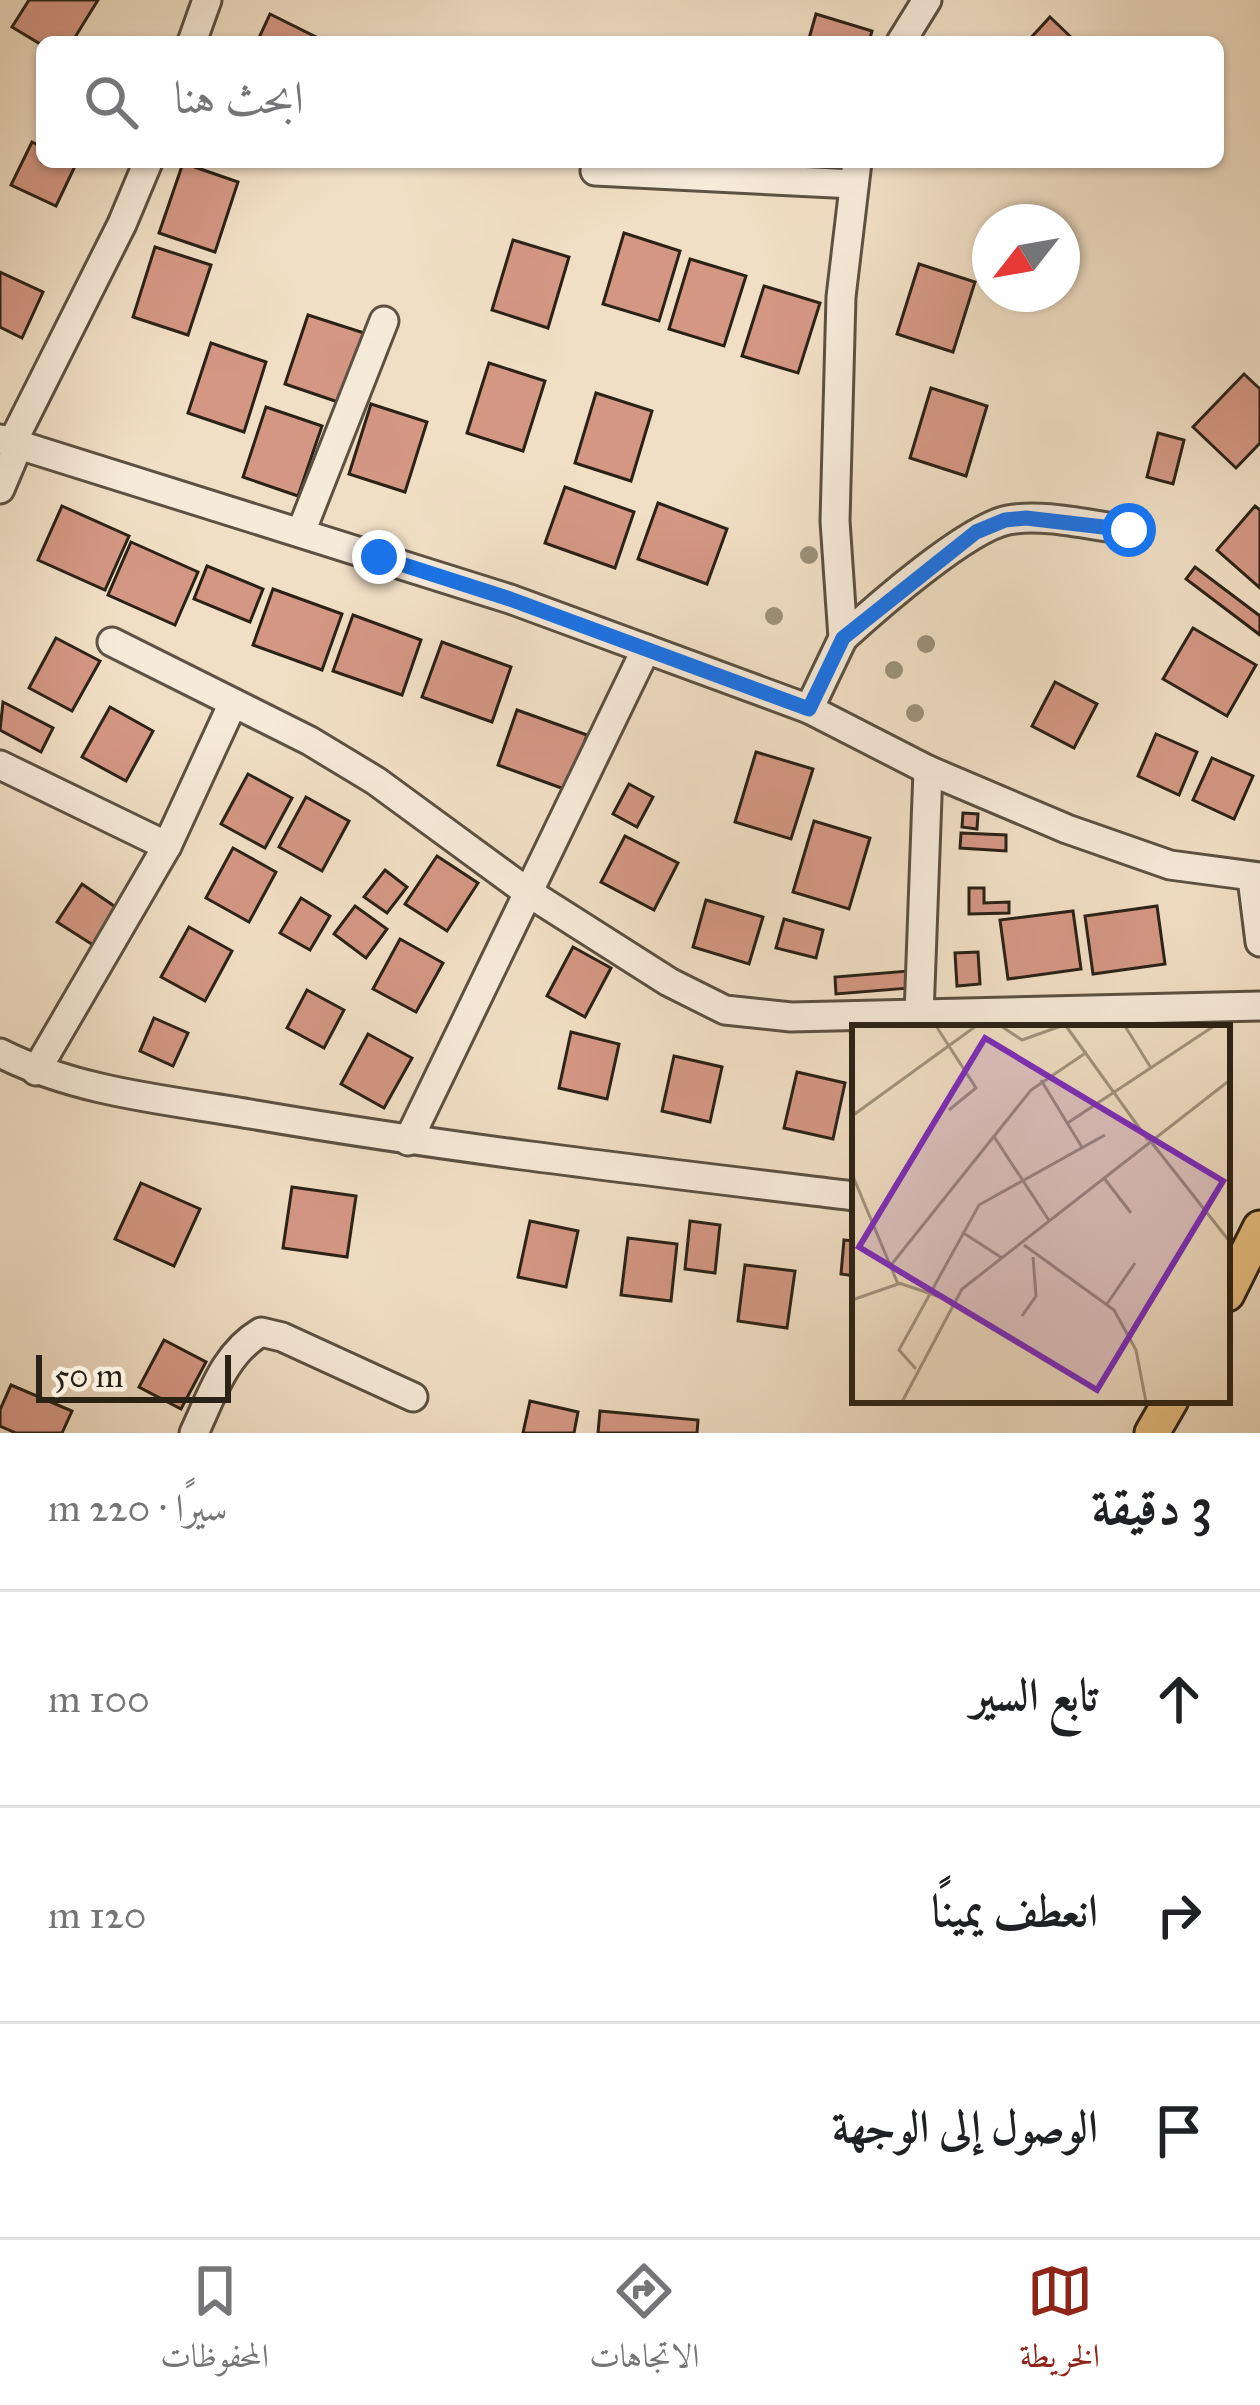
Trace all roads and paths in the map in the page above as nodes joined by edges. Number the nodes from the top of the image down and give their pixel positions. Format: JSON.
{"nodes":[{"id":1,"x":207,"y":0,"type":"edge"},
{"id":2,"x":927,"y":0,"type":"edge"},
{"id":3,"x":194,"y":36,"type":"edge"},
{"id":4,"x":905,"y":36,"type":"edge"},
{"id":5,"x":145,"y":168,"type":"edge"},
{"id":6,"x":595,"y":171,"type":"dead end"},
{"id":7,"x":855,"y":173,"type":"edge"},
{"id":8,"x":384,"y":321,"type":"dead end"},
{"id":9,"x":10,"y":442,"type":"edge"},
{"id":10,"x":0,"y":489,"type":"edge"},
{"id":11,"x":1129,"y":530,"type":"dead end"},
{"id":12,"x":301,"y":532,"type":"junction"},
{"id":13,"x":843,"y":638,"type":"junction"},
{"id":14,"x":112,"y":642,"type":"dead end"},
{"id":15,"x":646,"y":650,"type":"junction"},
{"id":16,"x":233,"y":703,"type":"junction"},
{"id":17,"x":809,"y":709,"type":"junction"},
{"id":18,"x":0,"y":765,"type":"edge"},
{"id":19,"x":928,"y":770,"type":"junction"},
{"id":20,"x":167,"y":846,"type":"junction"},
{"id":21,"x":1256,"y":877,"type":"edge"},
{"id":22,"x":526,"y":891,"type":"junction"},
{"id":23,"x":1260,"y":942,"type":"edge"},
{"id":24,"x":1260,"y":1006,"type":"edge"},
{"id":25,"x":919,"y":1015,"type":"junction"},
{"id":26,"x":0,"y":1053,"type":"edge"},
{"id":27,"x":36,"y":1071,"type":"junction"},
{"id":28,"x":408,"y":1141,"type":"junction"},
{"id":29,"x":852,"y":1196,"type":"edge"},
{"id":30,"x":1246,"y":1239,"type":"edge"},
{"id":31,"x":1230,"y":1285,"type":"edge"},
{"id":32,"x":413,"y":1397,"type":"dead end"},
{"id":33,"x":194,"y":1433,"type":"edge"}],
"edges":[{"from":1,"to":3,"type":"street"},
{"from":2,"to":4,"type":"street"},
{"from":5,"to":9,"type":"street"},
{"from":6,"to":7,"type":"street"},
{"from":7,"to":13,"type":"street"},
{"from":8,"to":12,"type":"street"},
{"from":9,"to":10,"type":"street"},
{"from":9,"to":12,"type":"street"},
{"from":11,"to":13,"type":"street"},
{"from":12,"to":15,"type":"street"},
{"from":13,"to":17,"type":"street"},
{"from":14,"to":16,"type":"street"},
{"from":15,"to":17,"type":"street"},
{"from":15,"to":22,"type":"street"},
{"from":16,"to":20,"type":"street"},
{"from":16,"to":22,"type":"street"},
{"from":17,"to":19,"type":"street"},
{"from":18,"to":20,"type":"street"},
{"from":19,"to":21,"type":"street"},
{"from":19,"to":25,"type":"street"},
{"from":20,"to":27,"type":"street"},
{"from":21,"to":23,"type":"street"},
{"from":22,"to":25,"type":"street"},
{"from":22,"to":28,"type":"street"},
{"from":24,"to":25,"type":"street"},
{"from":26,"to":27,"type":"street"},
{"from":27,"to":28,"type":"street"},
{"from":28,"to":29,"type":"street"},
{"from":30,"to":31,"type":"main road"},
{"from":32,"to":33,"type":"street"}]}
